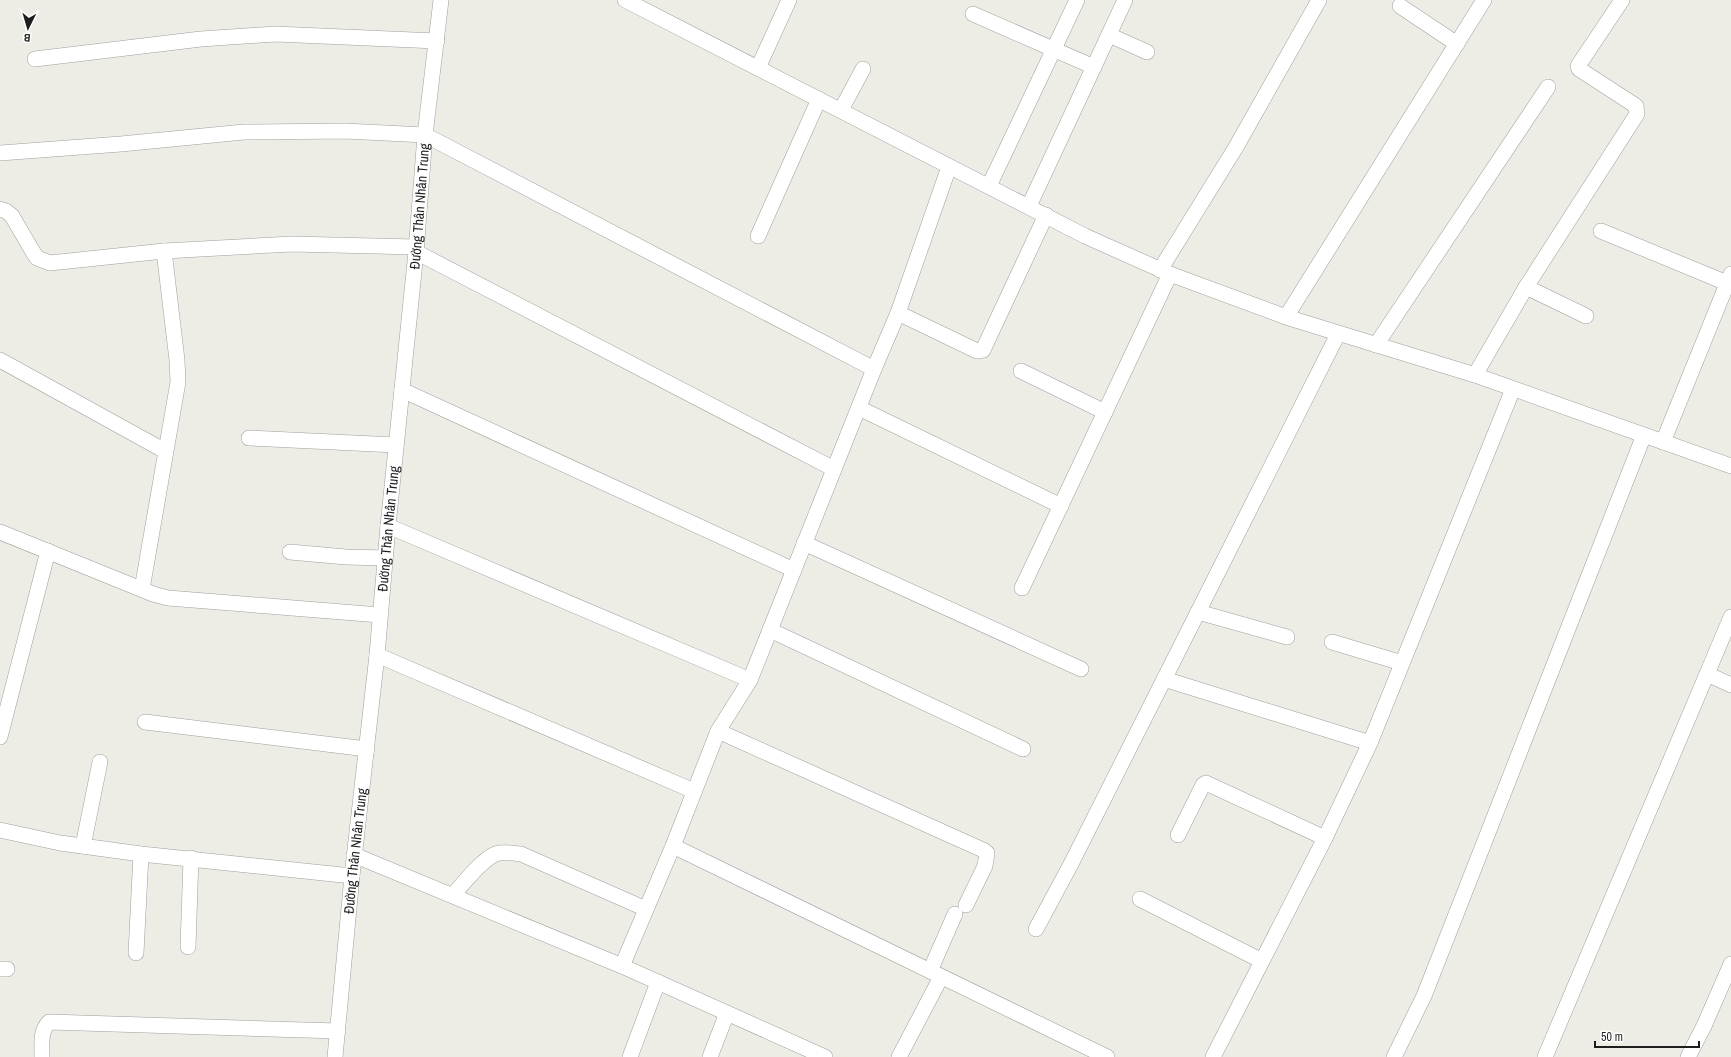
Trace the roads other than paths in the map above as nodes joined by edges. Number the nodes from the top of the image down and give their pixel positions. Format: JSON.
{"nodes":[{"id":1,"x":441,"y":0,"type":"edge"},
{"id":2,"x":625,"y":0,"type":"edge"},
{"id":3,"x":788,"y":0,"type":"edge"},
{"id":4,"x":1076,"y":0,"type":"edge"},
{"id":5,"x":1126,"y":0,"type":"edge"},
{"id":6,"x":1319,"y":0,"type":"edge"},
{"id":7,"x":1484,"y":0,"type":"edge"},
{"id":8,"x":1622,"y":0,"type":"edge"},
{"id":9,"x":1400,"y":6,"type":"dead end"},
{"id":10,"x":973,"y":14,"type":"dead end"},
{"id":11,"x":1109,"y":35,"type":"junction"},
{"id":12,"x":437,"y":41,"type":"junction"},
{"id":13,"x":1457,"y":44,"type":"junction"},
{"id":14,"x":1054,"y":48,"type":"junction"},
{"id":15,"x":1147,"y":52,"type":"dead end"},
{"id":16,"x":35,"y":59,"type":"dead end"},
{"id":17,"x":1094,"y":67,"type":"junction"},
{"id":18,"x":758,"y":68,"type":"junction"},
{"id":19,"x":863,"y":69,"type":"dead end"},
{"id":20,"x":1548,"y":86,"type":"dead end"},
{"id":21,"x":819,"y":99,"type":"junction"},
{"id":22,"x":841,"y":110,"type":"junction"},
{"id":23,"x":425,"y":135,"type":"junction"},
{"id":24,"x":0,"y":153,"type":"edge"},
{"id":25,"x":949,"y":167,"type":"junction"},
{"id":26,"x":989,"y":186,"type":"junction"},
{"id":27,"x":1029,"y":206,"type":"junction"},
{"id":28,"x":0,"y":209,"type":"edge"},
{"id":29,"x":1046,"y":215,"type":"junction"},
{"id":30,"x":1601,"y":231,"type":"dead end"},
{"id":31,"x":758,"y":236,"type":"dead end"},
{"id":32,"x":416,"y":249,"type":"junction"},
{"id":33,"x":164,"y":251,"type":"junction"},
{"id":34,"x":1165,"y":272,"type":"junction"},
{"id":35,"x":1729,"y":278,"type":"edge"},
{"id":36,"x":1526,"y":287,"type":"junction"},
{"id":37,"x":898,"y":313,"type":"junction"},
{"id":38,"x":1586,"y":316,"type":"dead end"},
{"id":39,"x":1286,"y":317,"type":"junction"},
{"id":40,"x":1338,"y":334,"type":"junction"},
{"id":41,"x":1376,"y":345,"type":"junction"},
{"id":42,"x":0,"y":360,"type":"edge"},
{"id":43,"x":874,"y":369,"type":"junction"},
{"id":44,"x":1020,"y":371,"type":"dead end"},
{"id":45,"x":1475,"y":375,"type":"junction"},
{"id":46,"x":1513,"y":389,"type":"junction"},
{"id":47,"x":402,"y":390,"type":"junction"},
{"id":48,"x":858,"y":408,"type":"junction"},
{"id":49,"x":1105,"y":412,"type":"junction"},
{"id":50,"x":1644,"y":435,"type":"junction"},
{"id":51,"x":249,"y":438,"type":"dead end"},
{"id":52,"x":1663,"y":442,"type":"junction"},
{"id":53,"x":396,"y":445,"type":"junction"},
{"id":54,"x":165,"y":451,"type":"junction"},
{"id":55,"x":1731,"y":466,"type":"edge"},
{"id":56,"x":834,"y":469,"type":"junction"},
{"id":57,"x":1061,"y":506,"type":"junction"},
{"id":58,"x":388,"y":526,"type":"junction"},
{"id":59,"x":0,"y":532,"type":"edge"},
{"id":60,"x":804,"y":543,"type":"junction"},
{"id":61,"x":48,"y":551,"type":"junction"},
{"id":62,"x":290,"y":552,"type":"dead end"},
{"id":63,"x":385,"y":558,"type":"junction"},
{"id":64,"x":794,"y":570,"type":"junction"},
{"id":65,"x":1022,"y":588,"type":"dead end"},
{"id":66,"x":142,"y":589,"type":"junction"},
{"id":67,"x":1198,"y":612,"type":"junction"},
{"id":68,"x":380,"y":615,"type":"junction"},
{"id":69,"x":1731,"y":617,"type":"edge"},
{"id":70,"x":770,"y":630,"type":"junction"},
{"id":71,"x":1287,"y":637,"type":"dead end"},
{"id":72,"x":1332,"y":642,"type":"dead end"},
{"id":73,"x":377,"y":655,"type":"junction"},
{"id":74,"x":1402,"y":663,"type":"junction"},
{"id":75,"x":1081,"y":669,"type":"dead end"},
{"id":76,"x":1707,"y":674,"type":"junction"},
{"id":77,"x":1164,"y":679,"type":"junction"},
{"id":78,"x":750,"y":680,"type":"junction"},
{"id":79,"x":1731,"y":685,"type":"edge"},
{"id":80,"x":145,"y":722,"type":"dead end"},
{"id":81,"x":718,"y":731,"type":"junction"},
{"id":82,"x":0,"y":737,"type":"edge"},
{"id":83,"x":1370,"y":743,"type":"junction"},
{"id":84,"x":366,"y":748,"type":"junction"},
{"id":85,"x":1023,"y":749,"type":"dead end"},
{"id":86,"x":100,"y":762,"type":"dead end"},
{"id":87,"x":694,"y":791,"type":"junction"},
{"id":88,"x":0,"y":830,"type":"edge"},
{"id":89,"x":1178,"y":835,"type":"dead end"},
{"id":90,"x":1325,"y":838,"type":"junction"},
{"id":91,"x":83,"y":846,"type":"junction"},
{"id":92,"x":673,"y":846,"type":"junction"},
{"id":93,"x":141,"y":854,"type":"junction"},
{"id":94,"x":354,"y":855,"type":"junction"},
{"id":95,"x":191,"y":858,"type":"junction"},
{"id":96,"x":352,"y":876,"type":"junction"},
{"id":97,"x":452,"y":895,"type":"junction"},
{"id":98,"x":1140,"y":899,"type":"dead end"},
{"id":99,"x":646,"y":909,"type":"junction"},
{"id":100,"x":1036,"y":929,"type":"dead end"},
{"id":101,"x":188,"y":947,"type":"dead end"},
{"id":102,"x":136,"y":952,"type":"dead end"},
{"id":103,"x":1262,"y":961,"type":"junction"},
{"id":104,"x":622,"y":966,"type":"junction"},
{"id":105,"x":1730,"y":968,"type":"edge"},
{"id":106,"x":935,"y":974,"type":"junction"},
{"id":107,"x":658,"y":982,"type":"junction"},
{"id":108,"x":727,"y":1013,"type":"junction"},
{"id":109,"x":338,"y":1031,"type":"junction"},
{"id":110,"x":340,"y":1056,"type":"edge"},
{"id":111,"x":42,"y":1057,"type":"edge"},
{"id":112,"x":630,"y":1057,"type":"edge"},
{"id":113,"x":710,"y":1057,"type":"edge"},
{"id":114,"x":826,"y":1057,"type":"edge"},
{"id":115,"x":898,"y":1057,"type":"edge"},
{"id":116,"x":1107,"y":1057,"type":"edge"},
{"id":117,"x":1213,"y":1057,"type":"edge"},
{"id":118,"x":1394,"y":1057,"type":"edge"},
{"id":119,"x":1545,"y":1057,"type":"edge"},
{"id":120,"x":1688,"y":1057,"type":"edge"}],
"edges":[{"from":1,"to":12,"type":"street","name":"Đường Thân Nhân Trung"},
{"from":2,"to":18,"type":"street"},
{"from":3,"to":18,"type":"street"},
{"from":4,"to":14,"type":"street"},
{"from":5,"to":11,"type":"street"},
{"from":6,"to":34,"type":"street"},
{"from":7,"to":13,"type":"street"},
{"from":8,"to":36,"type":"street"},
{"from":9,"to":13,"type":"street"},
{"from":10,"to":14,"type":"street"},
{"from":11,"to":15,"type":"street"},
{"from":11,"to":17,"type":"street"},
{"from":12,"to":16,"type":"street"},
{"from":12,"to":23,"type":"street","name":"Đường Thân Nhân Trung"},
{"from":13,"to":39,"type":"street"},
{"from":14,"to":17,"type":"street"},
{"from":14,"to":26,"type":"street"},
{"from":17,"to":27,"type":"street"},
{"from":18,"to":21,"type":"street"},
{"from":19,"to":22,"type":"street"},
{"from":20,"to":41,"type":"street"},
{"from":21,"to":22,"type":"street"},
{"from":21,"to":31,"type":"street"},
{"from":22,"to":25,"type":"street"},
{"from":23,"to":24,"type":"street"},
{"from":23,"to":32,"type":"street","name":"Đường Thân Nhân Trung"},
{"from":23,"to":43,"type":"street"},
{"from":25,"to":26,"type":"street"},
{"from":25,"to":37,"type":"street"},
{"from":26,"to":27,"type":"street"},
{"from":27,"to":29,"type":"street"},
{"from":28,"to":33,"type":"street"},
{"from":29,"to":34,"type":"street"},
{"from":29,"to":37,"type":"street"},
{"from":30,"to":35,"type":"street"},
{"from":32,"to":33,"type":"street"},
{"from":32,"to":47,"type":"street","name":"Đường Thân Nhân Trung"},
{"from":32,"to":56,"type":"street"},
{"from":33,"to":54,"type":"street"},
{"from":34,"to":39,"type":"street"},
{"from":34,"to":49,"type":"street"},
{"from":35,"to":52,"type":"street"},
{"from":36,"to":38,"type":"street"},
{"from":36,"to":45,"type":"street"},
{"from":37,"to":43,"type":"street"},
{"from":39,"to":40,"type":"street"},
{"from":40,"to":41,"type":"street"},
{"from":40,"to":67,"type":"street"},
{"from":41,"to":45,"type":"street"},
{"from":42,"to":54,"type":"street"},
{"from":43,"to":48,"type":"street"},
{"from":44,"to":49,"type":"street"},
{"from":45,"to":46,"type":"street"},
{"from":46,"to":50,"type":"street"},
{"from":46,"to":74,"type":"street"},
{"from":47,"to":53,"type":"street","name":"Đường Thân Nhân Trung"},
{"from":47,"to":64,"type":"street"},
{"from":48,"to":56,"type":"street"},
{"from":48,"to":57,"type":"street"},
{"from":49,"to":57,"type":"street"},
{"from":50,"to":52,"type":"street"},
{"from":50,"to":118,"type":"street"},
{"from":51,"to":53,"type":"street"},
{"from":52,"to":55,"type":"street"},
{"from":53,"to":58,"type":"street","name":"Đường Thân Nhân Trung"},
{"from":54,"to":66,"type":"street"},
{"from":56,"to":60,"type":"street"},
{"from":57,"to":65,"type":"street"},
{"from":58,"to":63,"type":"street","name":"Đường Thân Nhân Trung"},
{"from":58,"to":78,"type":"street"},
{"from":59,"to":61,"type":"street"},
{"from":60,"to":64,"type":"street"},
{"from":60,"to":75,"type":"street"},
{"from":61,"to":66,"type":"street"},
{"from":61,"to":82,"type":"street"},
{"from":62,"to":63,"type":"street"},
{"from":63,"to":68,"type":"street","name":"Đường Thân Nhân Trung"},
{"from":64,"to":70,"type":"street"},
{"from":66,"to":68,"type":"street"},
{"from":67,"to":71,"type":"street"},
{"from":67,"to":77,"type":"street"},
{"from":68,"to":73,"type":"street","name":"Đường Thân Nhân Trung"},
{"from":69,"to":76,"type":"street"},
{"from":70,"to":78,"type":"street"},
{"from":70,"to":85,"type":"street"},
{"from":72,"to":74,"type":"street"},
{"from":73,"to":84,"type":"street","name":"Đường Thân Nhân Trung"},
{"from":73,"to":87,"type":"street"},
{"from":74,"to":83,"type":"street"},
{"from":76,"to":79,"type":"street"},
{"from":76,"to":119,"type":"street"},
{"from":77,"to":83,"type":"street"},
{"from":77,"to":100,"type":"street"},
{"from":78,"to":81,"type":"street"},
{"from":80,"to":84,"type":"street"},
{"from":81,"to":87,"type":"street"},
{"from":81,"to":106,"type":"street"},
{"from":83,"to":90,"type":"street"},
{"from":84,"to":94,"type":"street","name":"Đường Thân Nhân Trung"},
{"from":86,"to":91,"type":"street"},
{"from":87,"to":92,"type":"street"},
{"from":88,"to":91,"type":"street"},
{"from":89,"to":90,"type":"street"},
{"from":90,"to":103,"type":"street"},
{"from":91,"to":93,"type":"street"},
{"from":92,"to":99,"type":"street"},
{"from":92,"to":106,"type":"street"},
{"from":93,"to":95,"type":"street"},
{"from":93,"to":102,"type":"street"},
{"from":94,"to":96,"type":"street","name":"Đường Thân Nhân Trung"},
{"from":94,"to":97,"type":"street"},
{"from":95,"to":96,"type":"street"},
{"from":95,"to":101,"type":"street"},
{"from":96,"to":109,"type":"street","name":"Đường Thân Nhân Trung"},
{"from":97,"to":99,"type":"street"},
{"from":97,"to":104,"type":"street"},
{"from":98,"to":103,"type":"street"},
{"from":99,"to":104,"type":"street"},
{"from":103,"to":117,"type":"street"},
{"from":104,"to":107,"type":"street"},
{"from":105,"to":120,"type":"street"},
{"from":106,"to":115,"type":"street"},
{"from":106,"to":116,"type":"street"},
{"from":107,"to":108,"type":"street"},
{"from":107,"to":112,"type":"street"},
{"from":108,"to":113,"type":"street"},
{"from":108,"to":114,"type":"street"},
{"from":109,"to":110,"type":"street","name":"Đường Thân Nhân Trung"},
{"from":109,"to":111,"type":"street"}]}
